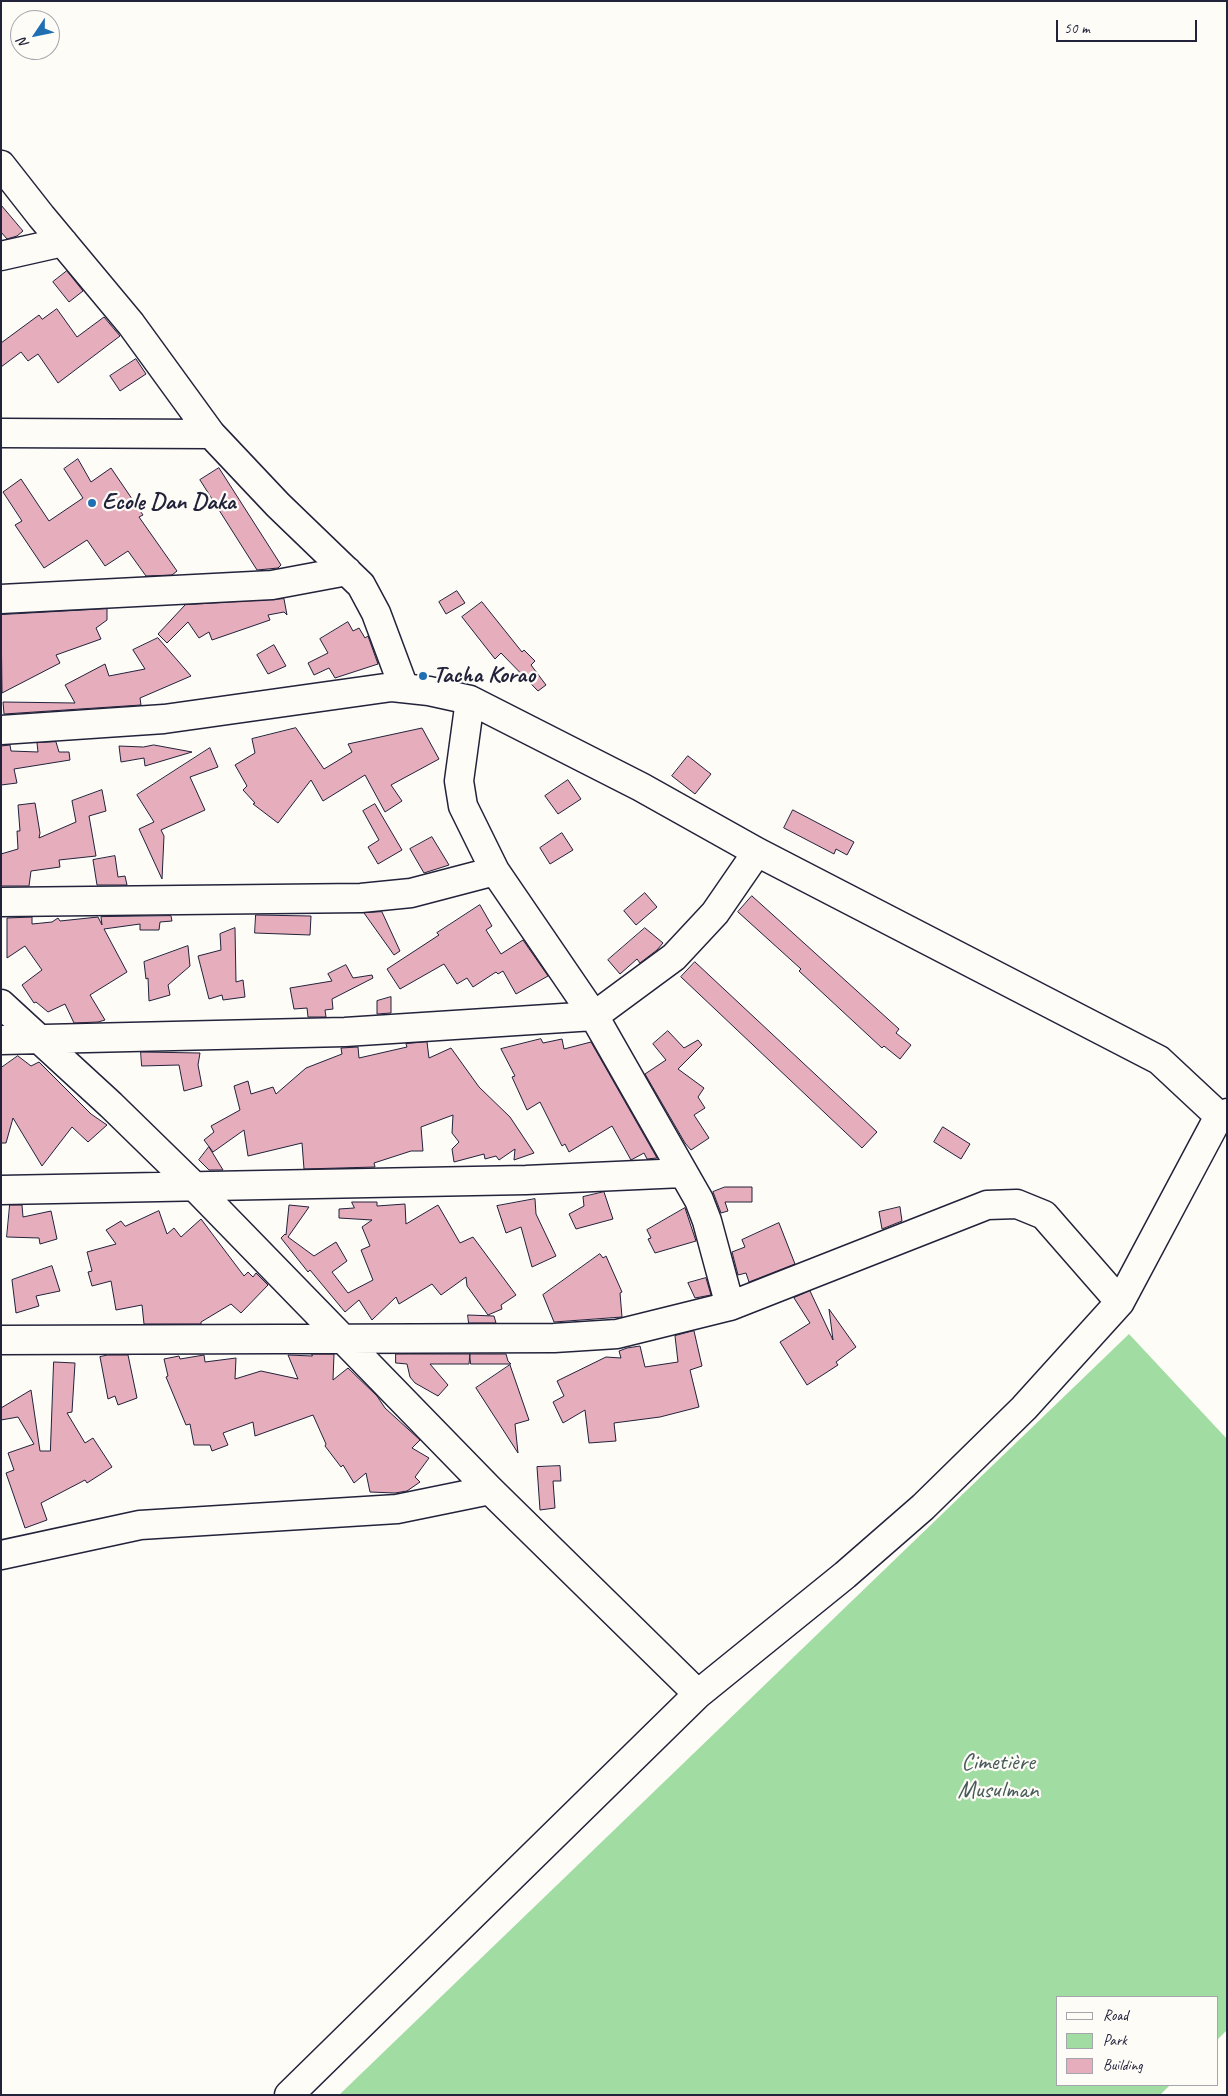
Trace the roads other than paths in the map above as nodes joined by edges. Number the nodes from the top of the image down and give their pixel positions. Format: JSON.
{"nodes":[{"id":1,"x":1,"y":165,"type":"edge"},
{"id":2,"x":63,"y":242,"type":"junction"},
{"id":3,"x":1,"y":256,"type":"edge"},
{"id":4,"x":1,"y":433,"type":"edge"},
{"id":5,"x":211,"y":434,"type":"junction"},
{"id":6,"x":347,"y":571,"type":"junction"},
{"id":7,"x":1,"y":599,"type":"edge"},
{"id":8,"x":404,"y":688,"type":"junction"},
{"id":9,"x":470,"y":700,"type":"junction"},
{"id":10,"x":1,"y":730,"type":"edge"},
{"id":11,"x":757,"y":852,"type":"junction"},
{"id":12,"x":495,"y":871,"type":"junction"},
{"id":13,"x":1,"y":902,"type":"edge"},
{"id":14,"x":1,"y":1004,"type":"edge"},
{"id":15,"x":594,"y":1016,"type":"junction"},
{"id":16,"x":1,"y":1040,"type":"edge"},
{"id":17,"x":38,"y":1040,"type":"junction"},
{"id":18,"x":1223,"y":1115,"type":"edge"},
{"id":19,"x":684,"y":1173,"type":"junction"},
{"id":20,"x":194,"y":1186,"type":"junction"},
{"id":21,"x":1,"y":1190,"type":"edge"},
{"id":22,"x":1120,"y":1302,"type":"junction"},
{"id":23,"x":730,"y":1306,"type":"junction"},
{"id":24,"x":1,"y":1340,"type":"edge"},
{"id":25,"x":342,"y":1340,"type":"junction"},
{"id":26,"x":490,"y":1490,"type":"junction"},
{"id":27,"x":1,"y":1555,"type":"edge"},
{"id":28,"x":698,"y":1694,"type":"junction"},
{"id":29,"x":289,"y":2095,"type":"edge"}],
"edges":[{"from":1,"to":2,"type":"street"},
{"from":2,"to":3,"type":"street"},
{"from":2,"to":5,"type":"street"},
{"from":4,"to":5,"type":"street"},
{"from":5,"to":6,"type":"street"},
{"from":6,"to":7,"type":"street"},
{"from":6,"to":8,"type":"street"},
{"from":8,"to":9,"type":"street"},
{"from":8,"to":10,"type":"street"},
{"from":9,"to":11,"type":"street"},
{"from":9,"to":12,"type":"street"},
{"from":11,"to":15,"type":"street"},
{"from":11,"to":18,"type":"street"},
{"from":12,"to":13,"type":"street"},
{"from":12,"to":15,"type":"street"},
{"from":14,"to":17,"type":"street"},
{"from":15,"to":17,"type":"street"},
{"from":15,"to":19,"type":"street"},
{"from":16,"to":17,"type":"street"},
{"from":17,"to":20,"type":"street"},
{"from":18,"to":22,"type":"street"},
{"from":19,"to":20,"type":"street"},
{"from":19,"to":23,"type":"street"},
{"from":20,"to":21,"type":"street"},
{"from":20,"to":25,"type":"street"},
{"from":22,"to":23,"type":"street"},
{"from":22,"to":28,"type":"street"},
{"from":23,"to":25,"type":"street"},
{"from":24,"to":25,"type":"street"},
{"from":25,"to":26,"type":"street"},
{"from":26,"to":27,"type":"street"},
{"from":26,"to":28,"type":"street"},
{"from":28,"to":29,"type":"street"}]}
